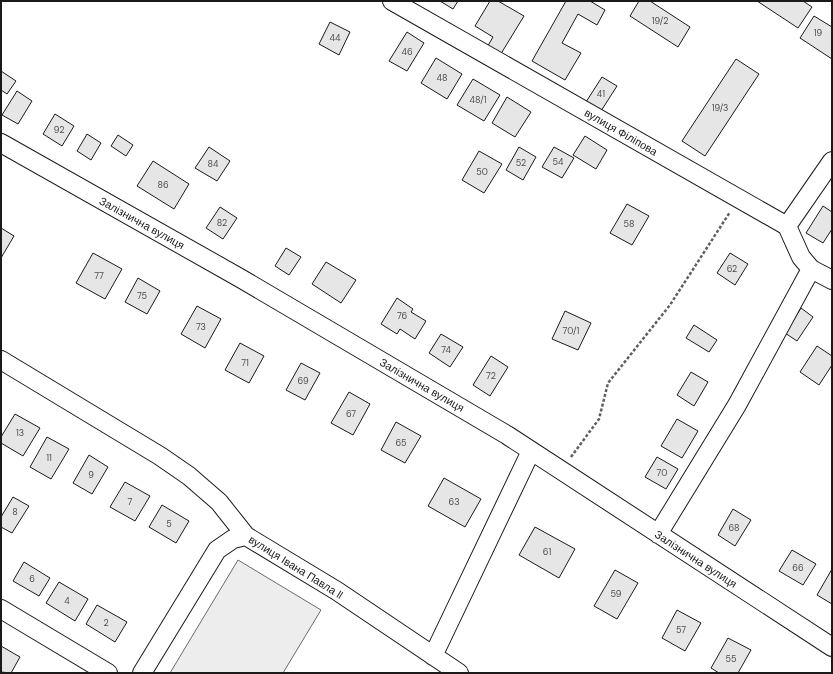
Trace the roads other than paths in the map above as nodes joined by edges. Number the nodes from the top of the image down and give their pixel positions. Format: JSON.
{"nodes":[{"id":1,"x":392,"y":1,"type":"edge"},
{"id":2,"x":1,"y":143,"type":"edge"},
{"id":3,"x":832,"y":161,"type":"edge"},
{"id":4,"x":787,"y":226,"type":"junction"},
{"id":5,"x":812,"y":269,"type":"junction"},
{"id":6,"x":832,"y":280,"type":"edge"},
{"id":7,"x":1,"y":360,"type":"edge"},
{"id":8,"x":531,"y":451,"type":"junction"},
{"id":9,"x":658,"y":534,"type":"junction"},
{"id":10,"x":246,"y":536,"type":"junction"},
{"id":11,"x":1,"y":609,"type":"edge"},
{"id":12,"x":832,"y":647,"type":"edge"},
{"id":13,"x":433,"y":656,"type":"junction"},
{"id":14,"x":108,"y":673,"type":"edge"},
{"id":15,"x":142,"y":673,"type":"edge"},
{"id":16,"x":459,"y":673,"type":"edge"}],
"edges":[{"from":1,"to":4,"type":"street","name":"вулиця Філіпова"},
{"from":2,"to":8,"type":"street","name":"Залізнична вулиця"},
{"from":3,"to":4,"type":"street"},
{"from":4,"to":5,"type":"street"},
{"from":5,"to":6,"type":"street"},
{"from":5,"to":9,"type":"street"},
{"from":7,"to":10,"type":"street","name":"вулиця Івана Павла II"},
{"from":8,"to":9,"type":"street","name":"Залізнична вулиця"},
{"from":8,"to":13,"type":"street"},
{"from":9,"to":12,"type":"street","name":"Залізнична вулиця"},
{"from":10,"to":13,"type":"street","name":"вулиця Івана Павла II"},
{"from":10,"to":15,"type":"street"},
{"from":11,"to":14,"type":"street"},
{"from":13,"to":16,"type":"street","name":"вулиця Івана Павла II"}]}
